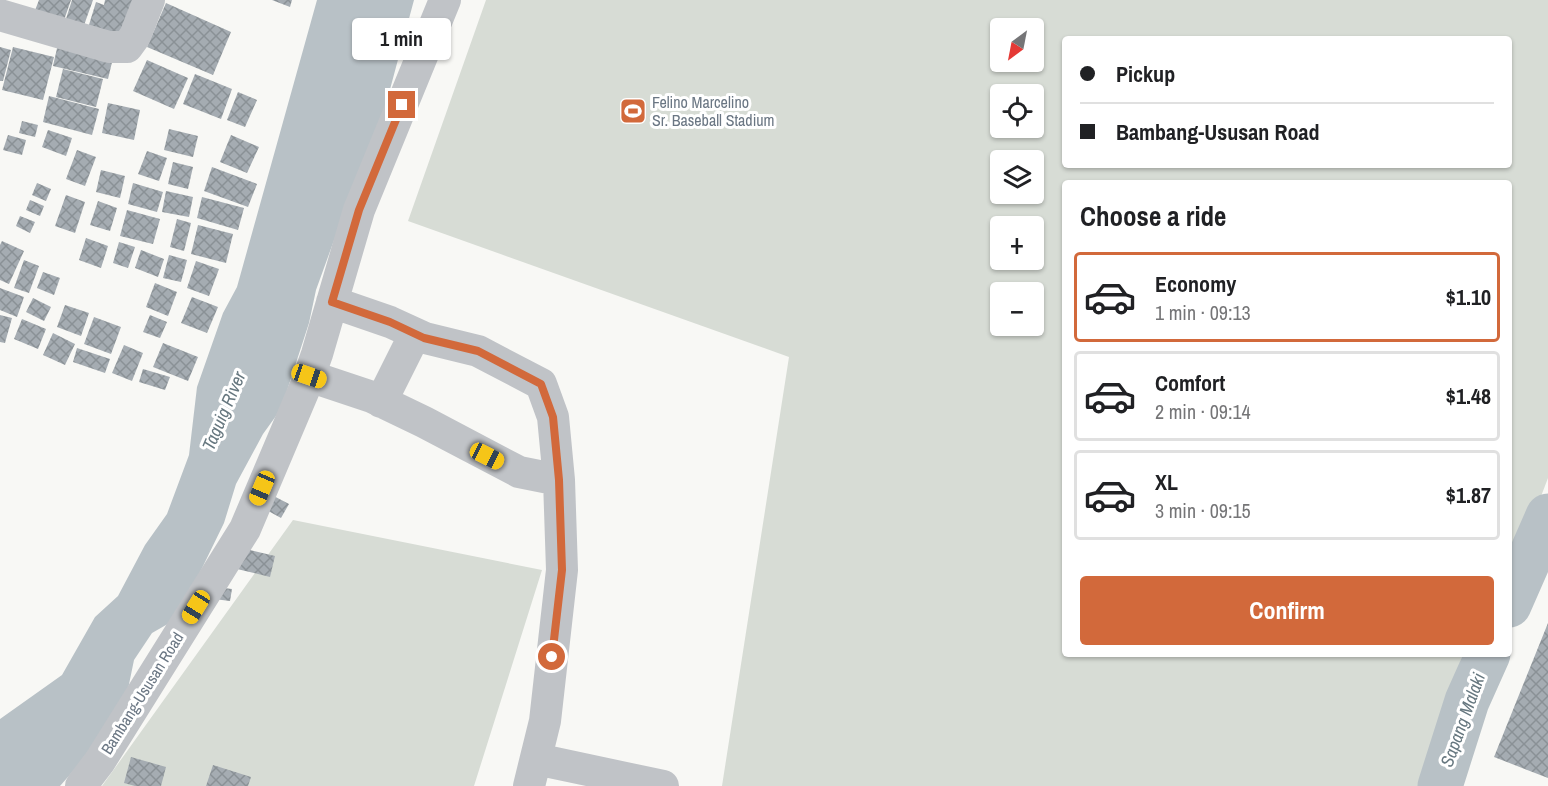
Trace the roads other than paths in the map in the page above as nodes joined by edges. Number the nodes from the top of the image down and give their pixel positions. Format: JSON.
{"nodes":[{"id":1,"x":149,"y":0,"type":"edge"},
{"id":2,"x":445,"y":0,"type":"edge"},
{"id":3,"x":0,"y":15,"type":"edge"},
{"id":4,"x":332,"y":302,"type":"junction"},
{"id":5,"x":416,"y":334,"type":"junction"},
{"id":6,"x":309,"y":376,"type":"junction"},
{"id":7,"x":381,"y":402,"type":"junction"},
{"id":8,"x":559,"y":480,"type":"junction"},
{"id":9,"x":532,"y":772,"type":"edge"},
{"id":10,"x":81,"y":786,"type":"edge"},
{"id":11,"x":663,"y":786,"type":"edge"}],
"edges":[{"from":1,"to":3,"type":"street"},
{"from":2,"to":4,"type":"street","name":"Bambang-Ususan Road"},
{"from":4,"to":5,"type":"street"},
{"from":4,"to":6,"type":"street","name":"Bambang-Ususan Road"},
{"from":5,"to":7,"type":"street"},
{"from":5,"to":8,"type":"street"},
{"from":6,"to":7,"type":"street"},
{"from":6,"to":10,"type":"street","name":"Bambang-Ususan Road"},
{"from":7,"to":8,"type":"street"},
{"from":8,"to":9,"type":"street"},
{"from":9,"to":11,"type":"street"}]}
